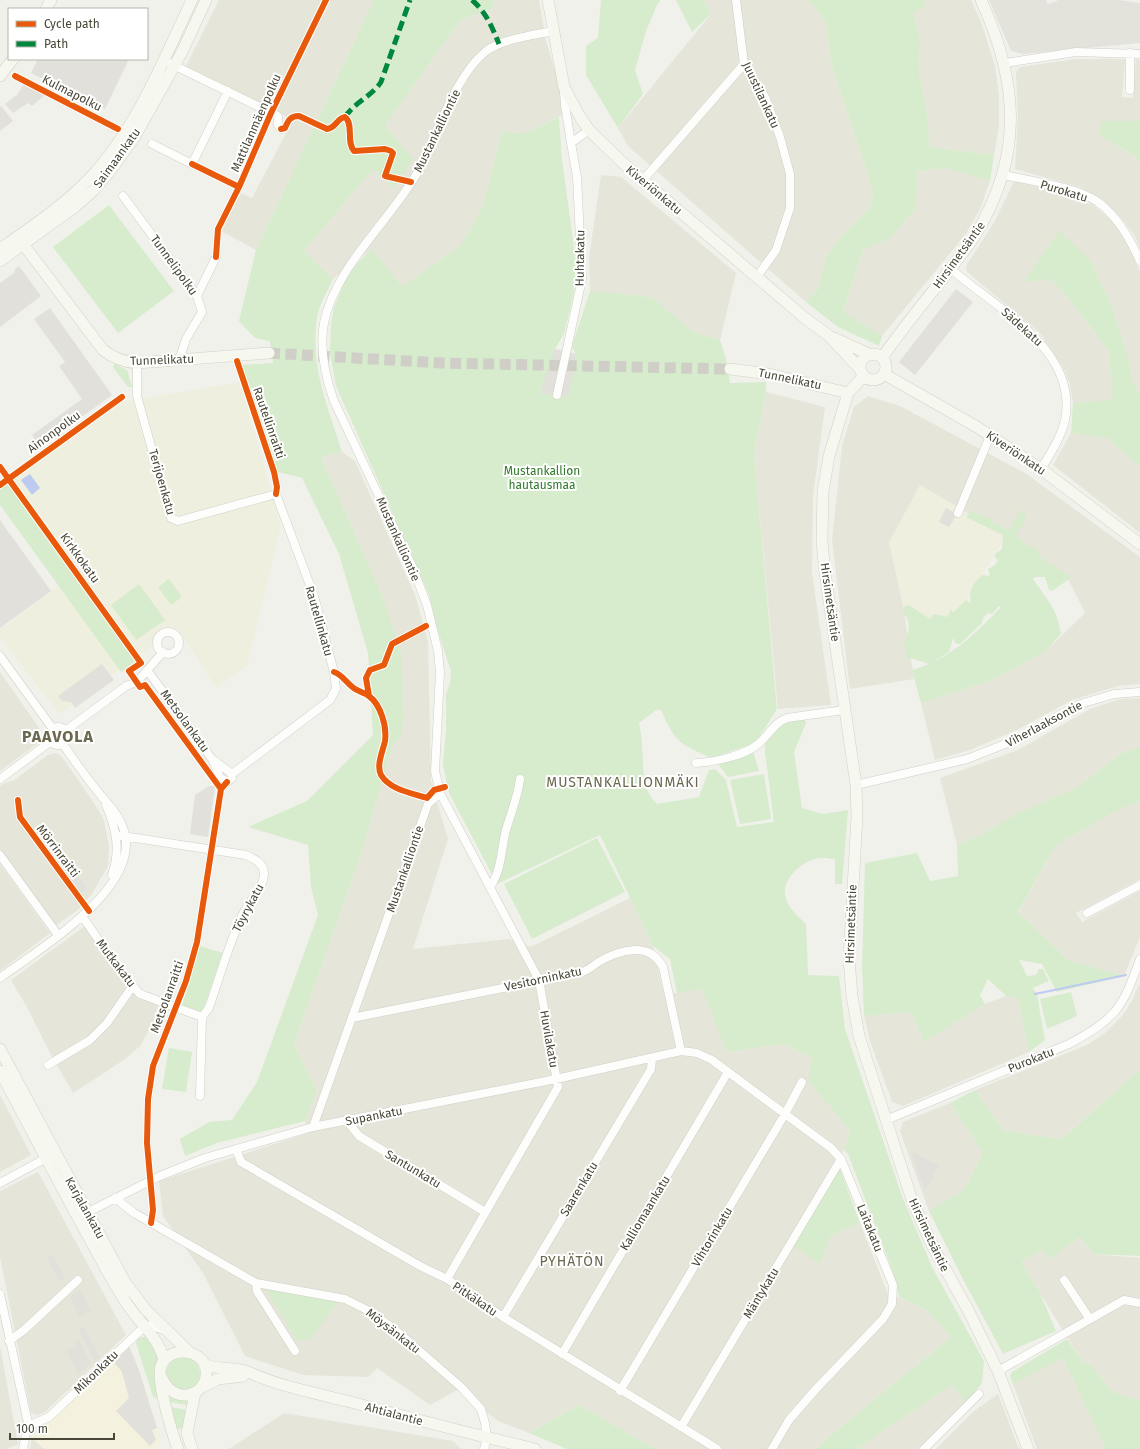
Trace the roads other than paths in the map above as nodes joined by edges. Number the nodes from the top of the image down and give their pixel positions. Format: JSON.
{"nodes":[{"id":1,"x":192,"y":0,"type":"edge"},
{"id":2,"x":206,"y":0,"type":"edge"},
{"id":3,"x":548,"y":0,"type":"edge"},
{"id":4,"x":736,"y":0,"type":"edge"},
{"id":5,"x":982,"y":0,"type":"edge"},
{"id":6,"x":554,"y":31,"type":"junction"},
{"id":7,"x":1130,"y":53,"type":"junction"},
{"id":8,"x":1140,"y":54,"type":"edge"},
{"id":9,"x":12,"y":60,"type":"edge"},
{"id":10,"x":164,"y":60,"type":"junction"},
{"id":11,"x":1005,"y":63,"type":"junction"},
{"id":12,"x":744,"y":64,"type":"junction"},
{"id":13,"x":174,"y":66,"type":"junction"},
{"id":14,"x":0,"y":76,"type":"edge"},
{"id":15,"x":564,"y":88,"type":"junction"},
{"id":16,"x":1130,"y":90,"type":"dead end"},
{"id":17,"x":228,"y":91,"type":"junction"},
{"id":18,"x":281,"y":129,"type":"dead end"},
{"id":19,"x":589,"y":130,"type":"junction"},
{"id":20,"x":571,"y":143,"type":"junction"},
{"id":21,"x":152,"y":144,"type":"dead end"},
{"id":22,"x":1004,"y":174,"type":"junction"},
{"id":23,"x":643,"y":180,"type":"junction"},
{"id":24,"x":123,"y":196,"type":"dead end"},
{"id":25,"x":20,"y":240,"type":"junction"},
{"id":26,"x":0,"y":249,"type":"edge"},
{"id":27,"x":216,"y":257,"type":"dead end"},
{"id":28,"x":0,"y":261,"type":"edge"},
{"id":29,"x":1140,"y":261,"type":"edge"},
{"id":30,"x":951,"y":269,"type":"junction"},
{"id":31,"x":757,"y":277,"type":"junction"},
{"id":32,"x":197,"y":296,"type":"junction"},
{"id":33,"x":828,"y":335,"type":"junction"},
{"id":34,"x":269,"y":353,"type":"tunnel mouth"},
{"id":35,"x":877,"y":356,"type":"junction"},
{"id":36,"x":179,"y":360,"type":"junction"},
{"id":37,"x":137,"y":363,"type":"junction"},
{"id":38,"x":730,"y":369,"type":"tunnel mouth"},
{"id":39,"x":862,"y":372,"type":"junction"},
{"id":40,"x":884,"y":374,"type":"junction"},
{"id":41,"x":848,"y":393,"type":"junction"},
{"id":42,"x":557,"y":395,"type":"dead end"},
{"id":43,"x":990,"y":436,"type":"junction"},
{"id":44,"x":1041,"y":469,"type":"junction"},
{"id":45,"x":276,"y":494,"type":"joint"},
{"id":46,"x":958,"y":513,"type":"dead end"},
{"id":47,"x":1140,"y":544,"type":"edge"},
{"id":48,"x":163,"y":652,"type":"dead end"},
{"id":49,"x":0,"y":656,"type":"edge"},
{"id":50,"x":147,"y":670,"type":"junction"},
{"id":51,"x":1140,"y":692,"type":"edge"},
{"id":52,"x":844,"y":710,"type":"junction"},
{"id":53,"x":53,"y":729,"type":"junction"},
{"id":54,"x":65,"y":731,"type":"junction"},
{"id":55,"x":50,"y":742,"type":"junction"},
{"id":56,"x":63,"y":744,"type":"junction"},
{"id":57,"x":696,"y":763,"type":"dead end"},
{"id":58,"x":232,"y":774,"type":"joint"},
{"id":59,"x":520,"y":778,"type":"dead end"},
{"id":60,"x":0,"y":779,"type":"edge"},
{"id":61,"x":856,"y":786,"type":"junction"},
{"id":62,"x":440,"y":793,"type":"junction"},
{"id":63,"x":102,"y":797,"type":"junction"},
{"id":64,"x":116,"y":835,"type":"junction"},
{"id":65,"x":126,"y":836,"type":"junction"},
{"id":66,"x":0,"y":855,"type":"edge"},
{"id":67,"x":1140,"y":885,"type":"edge"},
{"id":68,"x":490,"y":887,"type":"junction"},
{"id":69,"x":105,"y":893,"type":"junction"},
{"id":70,"x":1088,"y":913,"type":"dead end"},
{"id":71,"x":82,"y":916,"type":"junction"},
{"id":72,"x":58,"y":935,"type":"junction"},
{"id":73,"x":1140,"y":959,"type":"edge"},
{"id":74,"x":0,"y":978,"type":"edge"},
{"id":75,"x":539,"y":980,"type":"junction"},
{"id":76,"x":1136,"y":981,"type":"edge"},
{"id":77,"x":132,"y":987,"type":"junction"},
{"id":78,"x":202,"y":1017,"type":"junction"},
{"id":79,"x":352,"y":1018,"type":"junction"},
{"id":80,"x":0,"y":1050,"type":"edge"},
{"id":81,"x":682,"y":1051,"type":"junction"},
{"id":82,"x":652,"y":1058,"type":"junction"},
{"id":83,"x":48,"y":1065,"type":"dead end"},
{"id":84,"x":0,"y":1071,"type":"edge"},
{"id":85,"x":728,"y":1072,"type":"junction"},
{"id":86,"x":556,"y":1079,"type":"junction"},
{"id":87,"x":802,"y":1082,"type":"dead end"},
{"id":88,"x":200,"y":1096,"type":"dead end"},
{"id":89,"x":785,"y":1114,"type":"junction"},
{"id":90,"x":886,"y":1120,"type":"junction"},
{"id":91,"x":346,"y":1122,"type":"junction"},
{"id":92,"x":314,"y":1127,"type":"junction"},
{"id":93,"x":236,"y":1149,"type":"junction"},
{"id":94,"x":51,"y":1156,"type":"junction"},
{"id":95,"x":841,"y":1158,"type":"junction"},
{"id":96,"x":0,"y":1183,"type":"edge"},
{"id":97,"x":116,"y":1198,"type":"junction"},
{"id":98,"x":485,"y":1212,"type":"junction"},
{"id":99,"x":82,"y":1214,"type":"junction"},
{"id":100,"x":447,"y":1279,"type":"junction"},
{"id":101,"x":78,"y":1280,"type":"dead end"},
{"id":102,"x":1064,"y":1280,"type":"dead end"},
{"id":103,"x":256,"y":1283,"type":"junction"},
{"id":104,"x":0,"y":1294,"type":"edge"},
{"id":105,"x":1140,"y":1303,"type":"edge"},
{"id":106,"x":503,"y":1317,"type":"junction"},
{"id":107,"x":1089,"y":1318,"type":"junction"},
{"id":108,"x":144,"y":1327,"type":"junction"},
{"id":109,"x":165,"y":1330,"type":"junction"},
{"id":110,"x":9,"y":1342,"type":"junction"},
{"id":111,"x":295,"y":1351,"type":"dead end"},
{"id":112,"x":189,"y":1352,"type":"junction"},
{"id":113,"x":562,"y":1354,"type":"junction"},
{"id":114,"x":164,"y":1360,"type":"junction"},
{"id":115,"x":204,"y":1364,"type":"junction"},
{"id":116,"x":998,"y":1371,"type":"junction"},
{"id":117,"x":160,"y":1374,"type":"junction"},
{"id":118,"x":255,"y":1376,"type":"junction"},
{"id":119,"x":198,"y":1390,"type":"junction"},
{"id":120,"x":620,"y":1391,"type":"junction"},
{"id":121,"x":980,"y":1394,"type":"dead end"},
{"id":122,"x":28,"y":1423,"type":"junction"},
{"id":123,"x":682,"y":1427,"type":"junction"},
{"id":124,"x":485,"y":1444,"type":"edge"},
{"id":125,"x":23,"y":1449,"type":"edge"},
{"id":126,"x":178,"y":1449,"type":"edge"},
{"id":127,"x":192,"y":1449,"type":"edge"},
{"id":128,"x":535,"y":1449,"type":"edge"},
{"id":129,"x":717,"y":1449,"type":"edge"},
{"id":130,"x":772,"y":1449,"type":"edge"},
{"id":131,"x":924,"y":1449,"type":"edge"},
{"id":132,"x":1028,"y":1449,"type":"edge"}],
"edges":[{"from":1,"to":10,"type":"street","name":"Saimaankatu"},
{"from":2,"to":13,"type":"street","name":"Saimaankatu"},
{"from":3,"to":6,"type":"street","name":"Kiveriönkatu"},
{"from":4,"to":12,"type":"street","name":"Juustilankatu"},
{"from":5,"to":11,"type":"street","name":"Hirsimetsäntie"},
{"from":6,"to":15,"type":"street","name":"Kiveriönkatu"},
{"from":6,"to":62,"type":"street","name":"Mustankalliontie"},
{"from":7,"to":8,"type":"street"},
{"from":7,"to":11,"type":"street"},
{"from":7,"to":16,"type":"street"},
{"from":9,"to":14,"type":"street"},
{"from":10,"to":13,"type":"street"},
{"from":10,"to":25,"type":"street","name":"Saimaankatu"},
{"from":11,"to":22,"type":"street","name":"Hirsimetsäntie"},
{"from":12,"to":23,"type":"street"},
{"from":12,"to":31,"type":"street","name":"Juustilankatu"},
{"from":13,"to":17,"type":"street"},
{"from":13,"to":25,"type":"street","name":"Saimaankatu"},
{"from":15,"to":19,"type":"street","name":"Kiveriönkatu"},
{"from":15,"to":20,"type":"street","name":"Huhtakatu"},
{"from":17,"to":18,"type":"street"},
{"from":17,"to":21,"type":"street"},
{"from":19,"to":20,"type":"street"},
{"from":19,"to":23,"type":"street","name":"Kiveriönkatu"},
{"from":20,"to":42,"type":"street","name":"Huhtakatu"},
{"from":22,"to":29,"type":"street","name":"Purokatu"},
{"from":22,"to":30,"type":"street","name":"Hirsimetsäntie"},
{"from":23,"to":31,"type":"street","name":"Kiveriönkatu"},
{"from":24,"to":32,"type":"street","name":"Tunnelipolku"},
{"from":25,"to":26,"type":"street","name":"Saimaankatu"},
{"from":25,"to":28,"type":"street","name":"Saimaankatu"},
{"from":25,"to":37,"type":"street","name":"Tunnelikatu"},
{"from":27,"to":32,"type":"street"},
{"from":30,"to":35,"type":"street","name":"Hirsimetsäntie"},
{"from":30,"to":44,"type":"street","name":"Sädekatu"},
{"from":31,"to":33,"type":"street","name":"Kiveriönkatu"},
{"from":32,"to":36,"type":"street","name":"Tunnelipolku"},
{"from":33,"to":35,"type":"street","name":"Kiveriönkatu"},
{"from":33,"to":39,"type":"street","name":"Kiveriönkatu"},
{"from":34,"to":36,"type":"street","name":"Tunnelikatu"},
{"from":35,"to":39,"type":"street"},
{"from":35,"to":40,"type":"street"},
{"from":36,"to":37,"type":"street","name":"Tunnelikatu"},
{"from":37,"to":45,"type":"street","name":"Terijoenkatu"},
{"from":38,"to":41,"type":"street","name":"Tunnelikatu"},
{"from":39,"to":40,"type":"street"},
{"from":39,"to":41,"type":"street","name":"Hirsimetsäntie"},
{"from":40,"to":43,"type":"street","name":"Kiveriönkatu"},
{"from":41,"to":52,"type":"street","name":"Hirsimetsäntie"},
{"from":43,"to":44,"type":"street","name":"Kiveriönkatu"},
{"from":43,"to":46,"type":"street"},
{"from":44,"to":47,"type":"street","name":"Kiveriönkatu"},
{"from":45,"to":58,"type":"street","name":"Rautellinkatu"},
{"from":48,"to":50,"type":"street"},
{"from":49,"to":53,"type":"street"},
{"from":50,"to":54,"type":"street"},
{"from":50,"to":58,"type":"street","name":"Metsolankatu"},
{"from":51,"to":61,"type":"street","name":"Viherlaaksontie"},
{"from":52,"to":57,"type":"street"},
{"from":52,"to":61,"type":"street","name":"Hirsimetsäntie"},
{"from":53,"to":54,"type":"street"},
{"from":53,"to":55,"type":"street"},
{"from":54,"to":56,"type":"street"},
{"from":55,"to":56,"type":"street"},
{"from":55,"to":60,"type":"street"},
{"from":56,"to":63,"type":"street"},
{"from":59,"to":68,"type":"street"},
{"from":61,"to":90,"type":"street","name":"Hirsimetsäntie"},
{"from":62,"to":68,"type":"street","name":"Huvilakatu"},
{"from":62,"to":79,"type":"street","name":"Mustankalliontie"},
{"from":63,"to":64,"type":"street"},
{"from":63,"to":65,"type":"street"},
{"from":64,"to":65,"type":"street","name":"Töyrykatu"},
{"from":64,"to":69,"type":"street"},
{"from":65,"to":69,"type":"street"},
{"from":65,"to":78,"type":"street","name":"Töyrykatu"},
{"from":66,"to":72,"type":"street"},
{"from":67,"to":70,"type":"street"},
{"from":68,"to":75,"type":"street","name":"Huvilakatu"},
{"from":69,"to":71,"type":"street"},
{"from":71,"to":72,"type":"street"},
{"from":71,"to":77,"type":"street","name":"Mutkakatu"},
{"from":72,"to":74,"type":"street"},
{"from":73,"to":76,"type":"street","name":"Purokatu"},
{"from":75,"to":79,"type":"street","name":"Vesitorninkatu"},
{"from":75,"to":81,"type":"street","name":"Vesitorninkatu"},
{"from":75,"to":86,"type":"street","name":"Huvilakatu"},
{"from":76,"to":90,"type":"street","name":"Purokatu"},
{"from":77,"to":78,"type":"street","name":"Mutkakatu"},
{"from":77,"to":83,"type":"street"},
{"from":78,"to":88,"type":"street","name":"Töyrykatu"},
{"from":79,"to":92,"type":"street","name":"Mustankalliontie"},
{"from":80,"to":94,"type":"street","name":"Karjalankatu"},
{"from":81,"to":82,"type":"street","name":"Supankatu"},
{"from":81,"to":85,"type":"street","name":"Laitakatu"},
{"from":82,"to":86,"type":"street","name":"Supankatu"},
{"from":82,"to":106,"type":"street","name":"Saarenkatu"},
{"from":84,"to":94,"type":"street","name":"Karjalankatu"},
{"from":85,"to":89,"type":"street","name":"Laitakatu"},
{"from":85,"to":113,"type":"street","name":"Kalliomaankatu"},
{"from":86,"to":91,"type":"street","name":"Supankatu"},
{"from":86,"to":98,"type":"street","name":"Huvilakatu"},
{"from":87,"to":89,"type":"street","name":"Vihtorinkatu"},
{"from":89,"to":95,"type":"street","name":"Laitakatu"},
{"from":89,"to":120,"type":"street","name":"Vihtorinkatu"},
{"from":90,"to":116,"type":"street","name":"Hirsimetsäntie"},
{"from":91,"to":92,"type":"street","name":"Supankatu"},
{"from":91,"to":98,"type":"street","name":"Santunkatu"},
{"from":92,"to":93,"type":"street","name":"Supankatu"},
{"from":93,"to":97,"type":"street","name":"Supankatu"},
{"from":93,"to":100,"type":"street","name":"Pitkäkatu"},
{"from":94,"to":96,"type":"street"},
{"from":94,"to":99,"type":"street","name":"Karjalankatu"},
{"from":95,"to":123,"type":"street","name":"Mäntykatu"},
{"from":95,"to":130,"type":"street","name":"Laitakatu"},
{"from":97,"to":99,"type":"street","name":"Supankatu"},
{"from":97,"to":103,"type":"street","name":"Möysänkatu"},
{"from":98,"to":100,"type":"street","name":"Huvilakatu"},
{"from":99,"to":108,"type":"street","name":"Karjalankatu"},
{"from":99,"to":109,"type":"street","name":"Karjalankatu"},
{"from":100,"to":106,"type":"street","name":"Pitkäkatu"},
{"from":101,"to":110,"type":"street"},
{"from":102,"to":107,"type":"street"},
{"from":103,"to":111,"type":"street"},
{"from":103,"to":124,"type":"street","name":"Möysänkatu"},
{"from":104,"to":110,"type":"street"},
{"from":105,"to":107,"type":"street"},
{"from":106,"to":113,"type":"street","name":"Pitkäkatu"},
{"from":107,"to":116,"type":"street"},
{"from":108,"to":109,"type":"street"},
{"from":108,"to":114,"type":"street","name":"Karjalankatu"},
{"from":108,"to":122,"type":"street","name":"Mikonkatu"},
{"from":109,"to":112,"type":"street","name":"Karjalankatu"},
{"from":110,"to":122,"type":"street"},
{"from":112,"to":114,"type":"street"},
{"from":112,"to":115,"type":"street"},
{"from":113,"to":120,"type":"street","name":"Pitkäkatu"},
{"from":114,"to":117,"type":"street"},
{"from":115,"to":118,"type":"street","name":"Ahtialantie"},
{"from":115,"to":119,"type":"street"},
{"from":116,"to":132,"type":"street","name":"Hirsimetsäntie"},
{"from":117,"to":119,"type":"street"},
{"from":117,"to":126,"type":"street"},
{"from":118,"to":119,"type":"street","name":"Ahtialantie"},
{"from":118,"to":124,"type":"street","name":"Ahtialantie"},
{"from":119,"to":127,"type":"street"},
{"from":120,"to":123,"type":"street","name":"Pitkäkatu"},
{"from":121,"to":131,"type":"street"},
{"from":122,"to":125,"type":"street"},
{"from":123,"to":129,"type":"street","name":"Pitkäkatu"},
{"from":124,"to":128,"type":"street","name":"Ahtialantie"}]}
